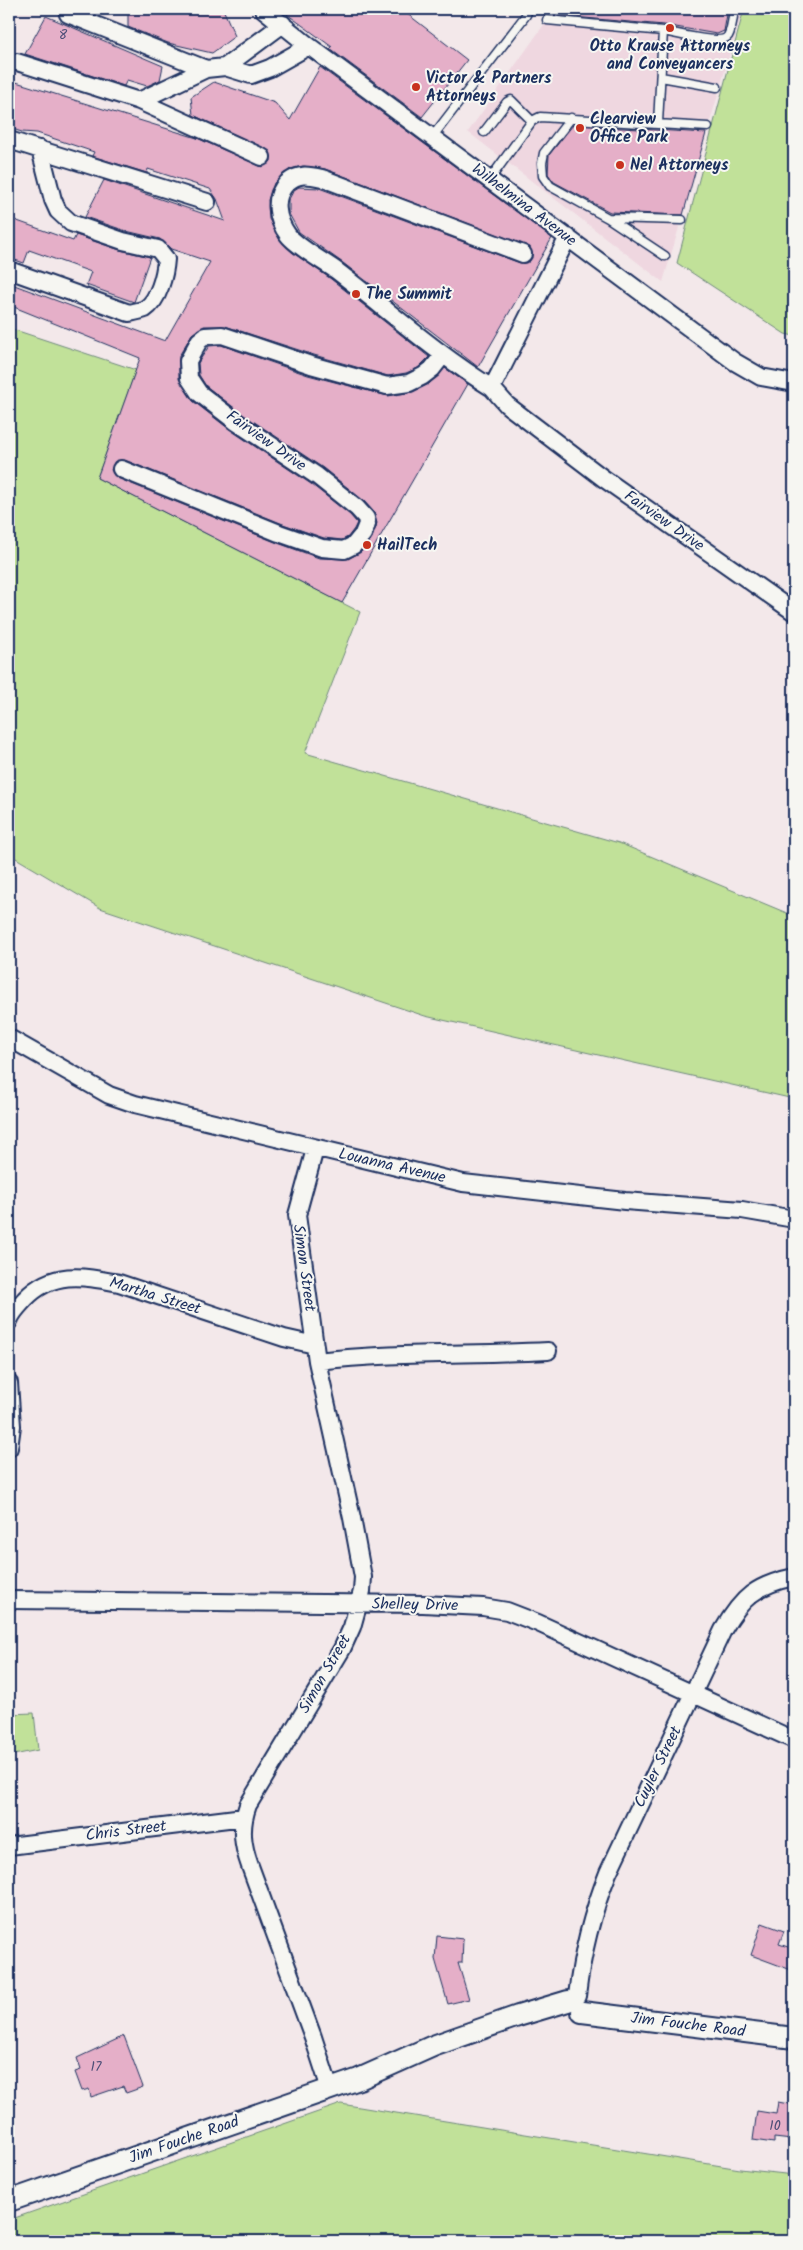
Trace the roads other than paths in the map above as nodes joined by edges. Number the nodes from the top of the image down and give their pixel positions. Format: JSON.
{"nodes":[{"id":1,"x":263,"y":9,"type":"edge"},
{"id":2,"x":528,"y":9,"type":"edge"},
{"id":3,"x":734,"y":9,"type":"edge"},
{"id":4,"x":68,"y":14,"type":"dead end"},
{"id":5,"x":547,"y":20,"type":"dead end"},
{"id":6,"x":283,"y":24,"type":"junction"},
{"id":7,"x":663,"y":31,"type":"junction"},
{"id":8,"x":309,"y":46,"type":"junction"},
{"id":9,"x":9,"y":62,"type":"edge"},
{"id":10,"x":225,"y":67,"type":"junction"},
{"id":11,"x":206,"y":69,"type":"junction"},
{"id":12,"x":660,"y":78,"type":"junction"},
{"id":13,"x":717,"y":87,"type":"dead end"},
{"id":14,"x":139,"y":101,"type":"junction"},
{"id":15,"x":571,"y":118,"type":"junction"},
{"id":16,"x":532,"y":121,"type":"junction"},
{"id":17,"x":658,"y":123,"type":"junction"},
{"id":18,"x":708,"y":127,"type":"dead end"},
{"id":19,"x":484,"y":132,"type":"dead end"},
{"id":20,"x":433,"y":136,"type":"junction"},
{"id":21,"x":9,"y":140,"type":"edge"},
{"id":22,"x":40,"y":149,"type":"junction"},
{"id":23,"x":262,"y":157,"type":"dead end"},
{"id":24,"x":490,"y":179,"type":"junction"},
{"id":25,"x":207,"y":202,"type":"dead end"},
{"id":26,"x":608,"y":218,"type":"junction"},
{"id":27,"x":682,"y":220,"type":"dead end"},
{"id":28,"x":568,"y":237,"type":"junction"},
{"id":29,"x":523,"y":254,"type":"dead end"},
{"id":30,"x":665,"y":256,"type":"dead end"},
{"id":31,"x":9,"y":270,"type":"edge"},
{"id":32,"x":442,"y":355,"type":"junction"},
{"id":33,"x":794,"y":383,"type":"edge"},
{"id":34,"x":492,"y":388,"type":"junction"},
{"id":35,"x":121,"y":469,"type":"dead end"},
{"id":36,"x":794,"y":612,"type":"edge"},
{"id":37,"x":9,"y":1038,"type":"edge"},
{"id":38,"x":315,"y":1149,"type":"junction"},
{"id":39,"x":794,"y":1219,"type":"edge"},
{"id":40,"x":9,"y":1321,"type":"edge"},
{"id":41,"x":316,"y":1344,"type":"junction"},
{"id":42,"x":548,"y":1351,"type":"dead end"},
{"id":43,"x":317,"y":1361,"type":"junction"},
{"id":44,"x":9,"y":1383,"type":"edge"},
{"id":45,"x":9,"y":1448,"type":"edge"},
{"id":46,"x":794,"y":1577,"type":"edge"},
{"id":47,"x":9,"y":1600,"type":"edge"},
{"id":48,"x":358,"y":1604,"type":"junction"},
{"id":49,"x":694,"y":1694,"type":"junction"},
{"id":50,"x":794,"y":1740,"type":"edge"},
{"id":51,"x":244,"y":1817,"type":"junction"},
{"id":52,"x":9,"y":1846,"type":"edge"},
{"id":53,"x":576,"y":2005,"type":"junction"},
{"id":54,"x":626,"y":2010,"type":"junction"},
{"id":55,"x":794,"y":2026,"type":"edge"},
{"id":56,"x":794,"y":2038,"type":"edge"},
{"id":57,"x":330,"y":2089,"type":"junction"},
{"id":58,"x":9,"y":2201,"type":"edge"}],
"edges":[{"from":1,"to":6,"type":"street","name":"Wilhelmina Avenue"},
{"from":2,"to":20,"type":"lane"},
{"from":3,"to":7,"type":"lane"},
{"from":4,"to":11,"type":"street"},
{"from":5,"to":7,"type":"lane"},
{"from":6,"to":8,"type":"street","name":"Wilhelmina Avenue"},
{"from":6,"to":10,"type":"street"},
{"from":7,"to":12,"type":"lane"},
{"from":8,"to":10,"type":"street"},
{"from":8,"to":20,"type":"street","name":"Wilhelmina Avenue"},
{"from":9,"to":14,"type":"street"},
{"from":10,"to":11,"type":"street"},
{"from":11,"to":14,"type":"street"},
{"from":12,"to":13,"type":"lane"},
{"from":12,"to":17,"type":"lane"},
{"from":14,"to":23,"type":"street"},
{"from":15,"to":16,"type":"lane"},
{"from":15,"to":17,"type":"lane"},
{"from":15,"to":26,"type":"lane"},
{"from":16,"to":19,"type":"lane"},
{"from":16,"to":24,"type":"lane"},
{"from":17,"to":18,"type":"lane"},
{"from":20,"to":24,"type":"street","name":"Wilhelmina Avenue"},
{"from":21,"to":22,"type":"street"},
{"from":22,"to":25,"type":"street"},
{"from":22,"to":31,"type":"street"},
{"from":24,"to":28,"type":"street","name":"Wilhelmina Avenue"},
{"from":26,"to":27,"type":"lane"},
{"from":26,"to":30,"type":"lane"},
{"from":28,"to":33,"type":"street","name":"Wilhelmina Avenue"},
{"from":28,"to":34,"type":"street"},
{"from":29,"to":32,"type":"street","name":"Fairview Drive"},
{"from":32,"to":34,"type":"street","name":"Fairview Drive"},
{"from":32,"to":35,"type":"street","name":"Fairview Drive"},
{"from":34,"to":36,"type":"street","name":"Fairview Drive"},
{"from":37,"to":38,"type":"street","name":"Louanna Avenue"},
{"from":38,"to":39,"type":"street","name":"Louanna Avenue"},
{"from":38,"to":41,"type":"street","name":"Simon Street"},
{"from":40,"to":41,"type":"street","name":"Martha Street"},
{"from":41,"to":43,"type":"street","name":"Simon Street"},
{"from":42,"to":43,"type":"street"},
{"from":43,"to":48,"type":"street","name":"Simon Street"},
{"from":44,"to":45,"type":"street"},
{"from":46,"to":49,"type":"street","name":"Cuyler Street"},
{"from":47,"to":48,"type":"street","name":"Shelley Drive"},
{"from":48,"to":49,"type":"street","name":"Shelley Drive"},
{"from":48,"to":51,"type":"street","name":"Simon Street"},
{"from":49,"to":50,"type":"street","name":"Shelley Drive"},
{"from":49,"to":53,"type":"street","name":"Cuyler Street"},
{"from":51,"to":52,"type":"street","name":"Chris Street"},
{"from":51,"to":57,"type":"street","name":"Simon Street"},
{"from":53,"to":54,"type":"street","name":"Jim Fouche Road"},
{"from":53,"to":57,"type":"street","name":"Jim Fouche Road"},
{"from":54,"to":55,"type":"street","name":"Jim Fouche Road"},
{"from":54,"to":56,"type":"street","name":"Jim Fouche Road"},
{"from":57,"to":58,"type":"street","name":"Jim Fouche Road"}]}
